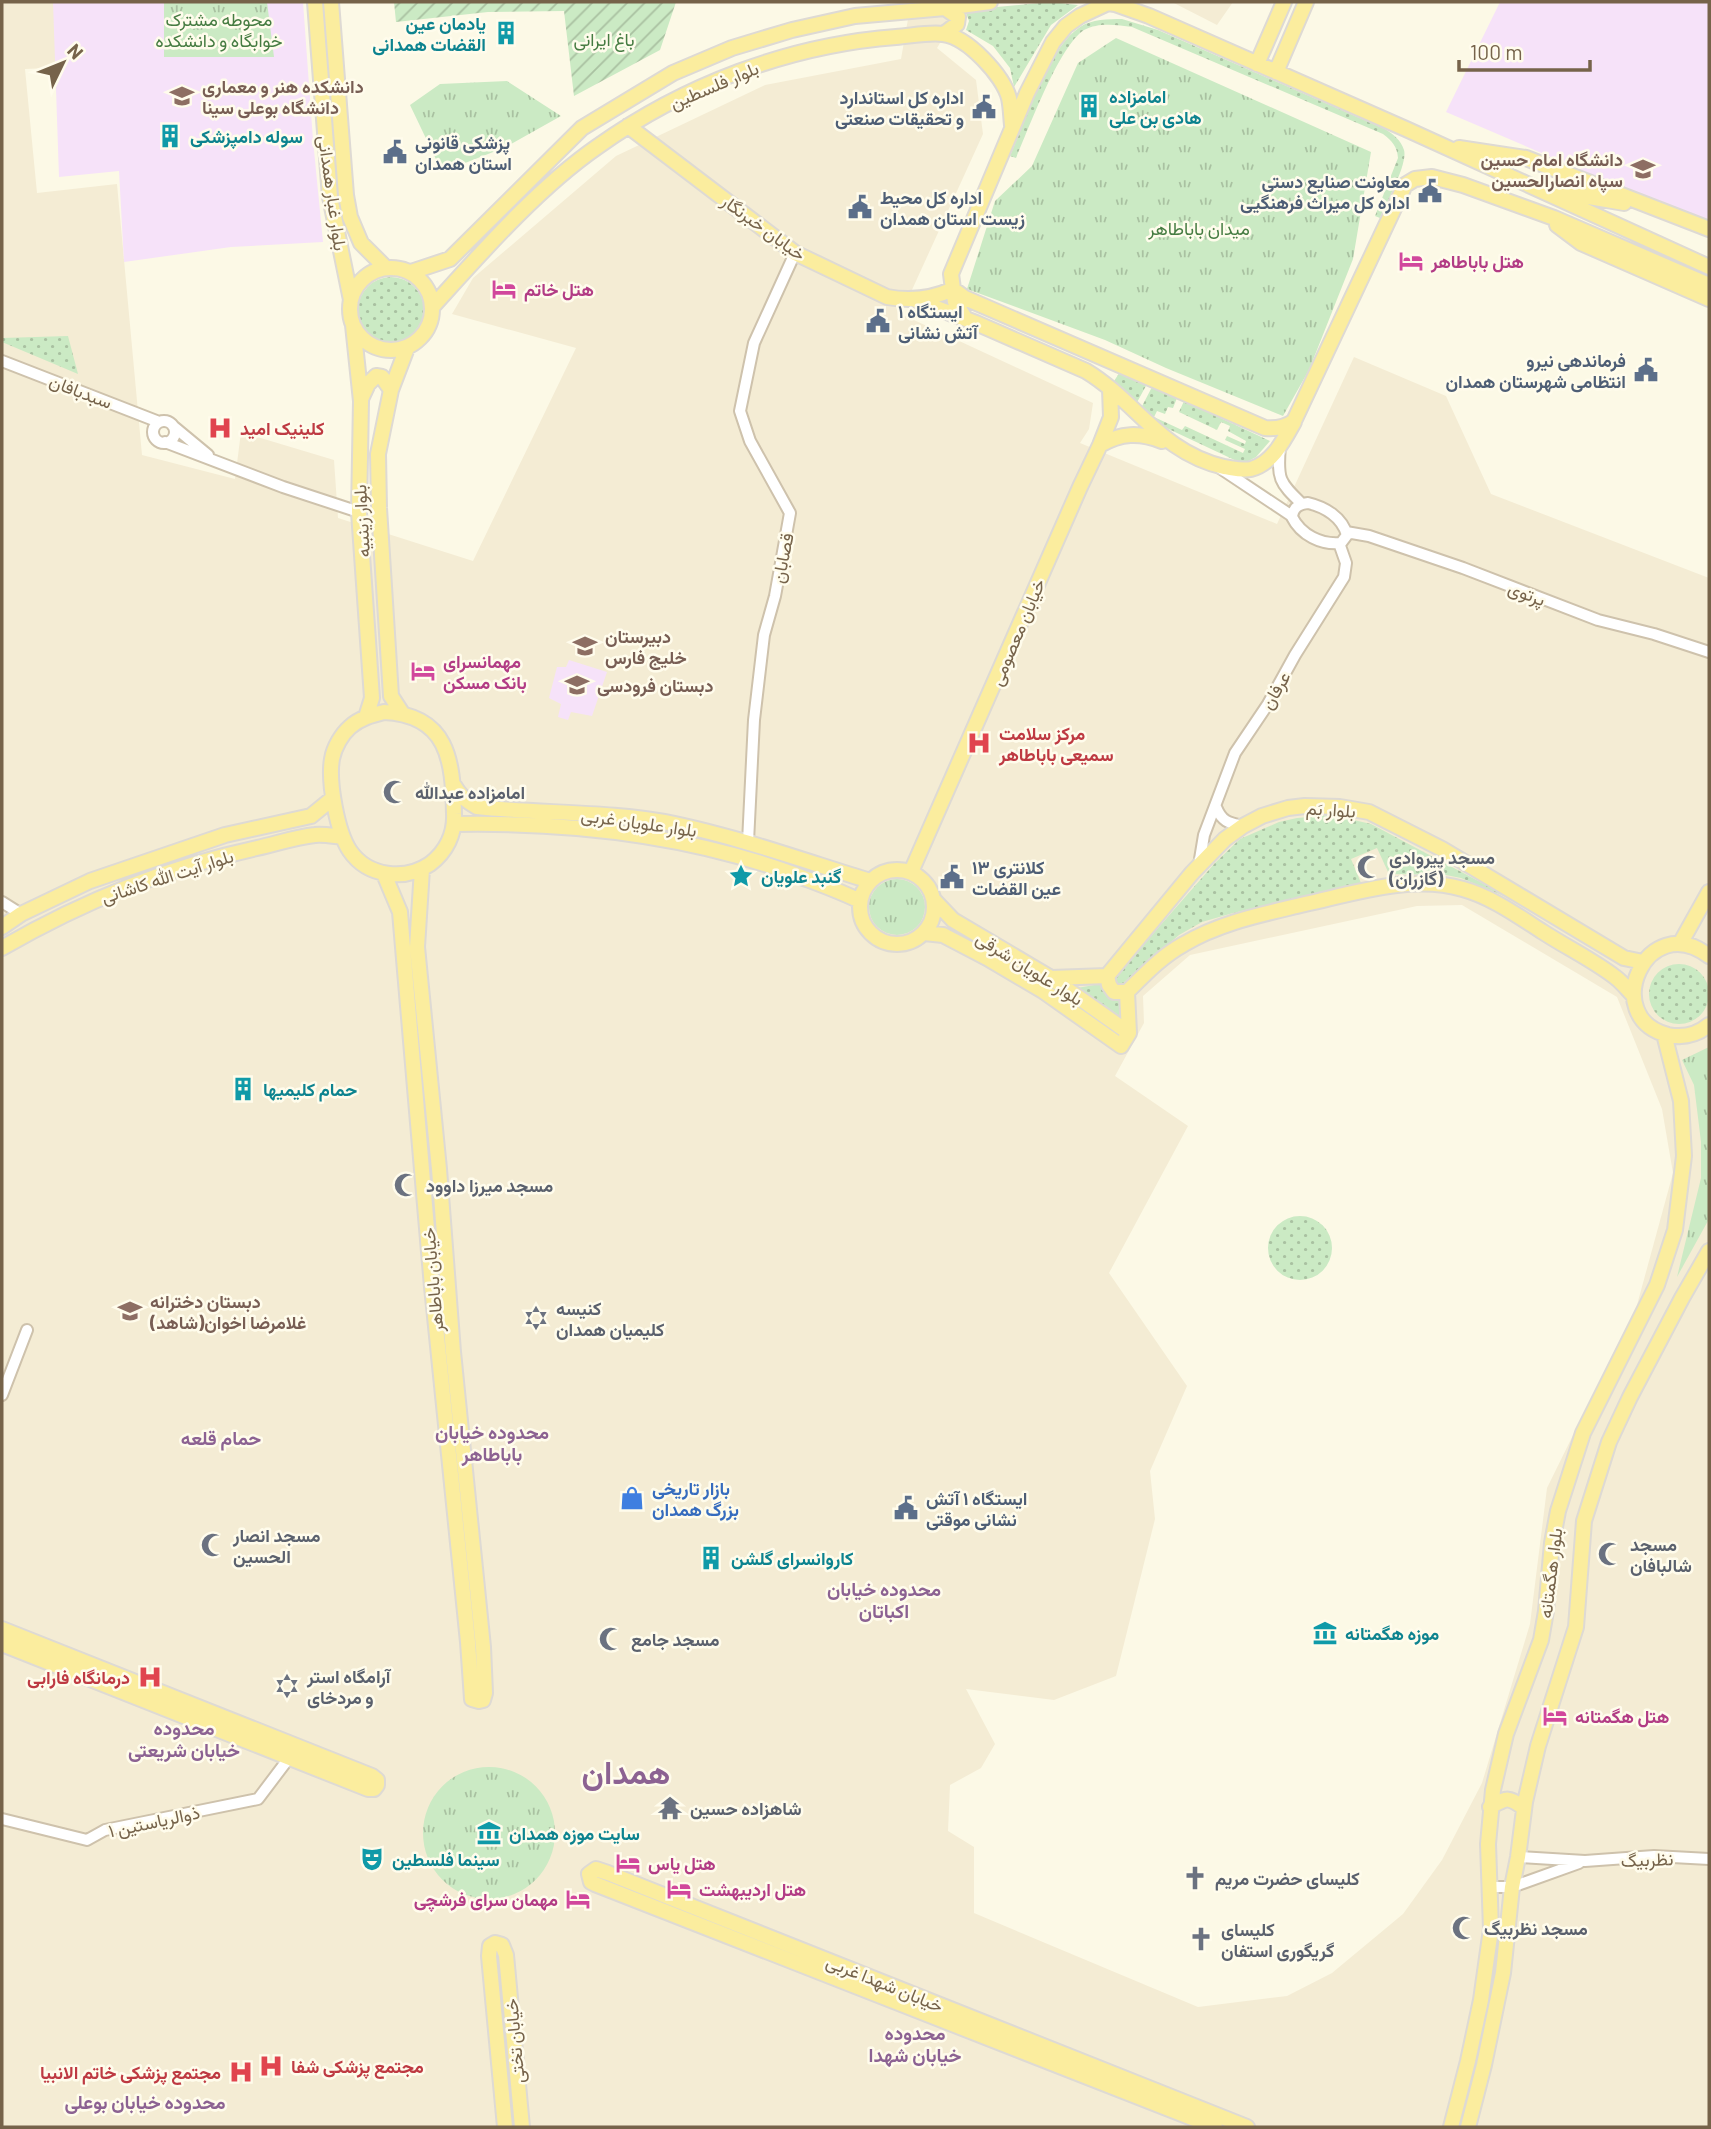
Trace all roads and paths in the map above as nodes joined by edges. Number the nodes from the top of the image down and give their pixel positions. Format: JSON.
{"nodes":[{"id":1,"x":315,"y":2,"type":"edge"},
{"id":2,"x":331,"y":2,"type":"edge"},
{"id":3,"x":990,"y":2,"type":"edge"},
{"id":4,"x":1106,"y":2,"type":"edge"},
{"id":5,"x":1284,"y":2,"type":"edge"},
{"id":6,"x":1306,"y":2,"type":"edge"},
{"id":7,"x":945,"y":8,"type":"junction"},
{"id":8,"x":1270,"y":33,"type":"junction"},
{"id":9,"x":944,"y":34,"type":"junction"},
{"id":10,"x":1288,"y":44,"type":"junction"},
{"id":11,"x":1257,"y":64,"type":"junction"},
{"id":12,"x":1276,"y":72,"type":"junction"},
{"id":13,"x":628,"y":126,"type":"junction"},
{"id":14,"x":1012,"y":127,"type":"junction"},
{"id":15,"x":1444,"y":146,"type":"junction"},
{"id":16,"x":1535,"y":188,"type":"junction"},
{"id":17,"x":1539,"y":212,"type":"junction"},
{"id":18,"x":1709,"y":229,"type":"edge"},
{"id":19,"x":1709,"y":239,"type":"edge"},
{"id":20,"x":795,"y":253,"type":"junction"},
{"id":21,"x":1709,"y":267,"type":"edge"},
{"id":22,"x":386,"y":268,"type":"junction"},
{"id":23,"x":411,"y":272,"type":"junction"},
{"id":24,"x":1709,"y":285,"type":"edge"},
{"id":25,"x":953,"y":289,"type":"junction"},
{"id":26,"x":913,"y":299,"type":"junction"},
{"id":27,"x":1709,"y":299,"type":"edge"},
{"id":28,"x":351,"y":300,"type":"junction"},
{"id":29,"x":434,"y":305,"type":"junction"},
{"id":30,"x":965,"y":318,"type":"junction"},
{"id":31,"x":353,"y":325,"type":"junction"},
{"id":32,"x":407,"y":348,"type":"junction"},
{"id":33,"x":2,"y":360,"type":"edge"},
{"id":34,"x":1110,"y":389,"type":"junction"},
{"id":35,"x":391,"y":390,"type":"junction"},
{"id":36,"x":361,"y":401,"type":"junction"},
{"id":37,"x":1294,"y":421,"type":"junction"},
{"id":38,"x":159,"y":422,"type":"junction"},
{"id":39,"x":173,"y":426,"type":"junction"},
{"id":40,"x":165,"y":442,"type":"junction"},
{"id":41,"x":1100,"y":445,"type":"junction"},
{"id":42,"x":1280,"y":446,"type":"junction"},
{"id":43,"x":1177,"y":447,"type":"junction"},
{"id":44,"x":216,"y":461,"type":"junction"},
{"id":45,"x":1214,"y":464,"type":"junction"},
{"id":46,"x":1303,"y":504,"type":"junction"},
{"id":47,"x":359,"y":512,"type":"junction"},
{"id":48,"x":1292,"y":516,"type":"junction"},
{"id":49,"x":1346,"y":532,"type":"junction"},
{"id":50,"x":1339,"y":543,"type":"junction"},
{"id":51,"x":1709,"y":652,"type":"edge"},
{"id":52,"x":390,"y":681,"type":"junction"},
{"id":53,"x":371,"y":682,"type":"junction"},
{"id":54,"x":402,"y":713,"type":"junction"},
{"id":55,"x":366,"y":717,"type":"junction"},
{"id":56,"x":453,"y":785,"type":"junction"},
{"id":57,"x":333,"y":798,"type":"junction"},
{"id":58,"x":1216,"y":807,"type":"junction"},
{"id":59,"x":455,"y":824,"type":"junction"},
{"id":60,"x":678,"y":825,"type":"junction"},
{"id":61,"x":1244,"y":826,"type":"junction"},
{"id":62,"x":342,"y":837,"type":"junction"},
{"id":63,"x":676,"y":840,"type":"junction"},
{"id":64,"x":748,"y":842,"type":"junction"},
{"id":65,"x":1198,"y":866,"type":"junction"},
{"id":66,"x":422,"y":869,"type":"junction"},
{"id":67,"x":911,"y":872,"type":"junction"},
{"id":68,"x":384,"y":874,"type":"junction"},
{"id":69,"x":870,"y":881,"type":"junction"},
{"id":70,"x":1709,"y":892,"type":"edge"},
{"id":71,"x":934,"y":900,"type":"junction"},
{"id":72,"x":860,"y":901,"type":"junction"},
{"id":73,"x":2,"y":902,"type":"edge"},
{"id":74,"x":21,"y":914,"type":"junction"},
{"id":75,"x":2,"y":927,"type":"edge"},
{"id":76,"x":924,"y":933,"type":"junction"},
{"id":77,"x":1681,"y":944,"type":"junction"},
{"id":78,"x":2,"y":948,"type":"edge"},
{"id":79,"x":1709,"y":956,"type":"edge"},
{"id":80,"x":1643,"y":962,"type":"junction"},
{"id":81,"x":1107,"y":976,"type":"junction"},
{"id":82,"x":1051,"y":978,"type":"junction"},
{"id":83,"x":1127,"y":992,"type":"junction"},
{"id":84,"x":1634,"y":996,"type":"junction"},
{"id":85,"x":1709,"y":1025,"type":"edge"},
{"id":86,"x":1129,"y":1033,"type":"junction"},
{"id":87,"x":1664,"y":1034,"type":"junction"},
{"id":88,"x":1709,"y":1251,"type":"edge"},
{"id":89,"x":27,"y":1330,"type":"dead end"},
{"id":90,"x":2,"y":1395,"type":"edge"},
{"id":91,"x":2,"y":1629,"type":"edge"},
{"id":92,"x":2,"y":1644,"type":"edge"},
{"id":93,"x":271,"y":1743,"type":"junction"},
{"id":94,"x":289,"y":1758,"type":"junction"},
{"id":95,"x":1490,"y":1807,"type":"junction"},
{"id":96,"x":1524,"y":1808,"type":"junction"},
{"id":97,"x":2,"y":1819,"type":"edge"},
{"id":98,"x":1518,"y":1857,"type":"junction"},
{"id":99,"x":1709,"y":1859,"type":"edge"},
{"id":100,"x":1585,"y":1861,"type":"junction"},
{"id":101,"x":1489,"y":1887,"type":"junction"},
{"id":102,"x":1512,"y":1887,"type":"junction"},
{"id":103,"x":1468,"y":2061,"type":"junction"},
{"id":104,"x":1484,"y":2065,"type":"junction"},
{"id":105,"x":520,"y":2102,"type":"junction"},
{"id":106,"x":503,"y":2104,"type":"junction"},
{"id":107,"x":505,"y":2127,"type":"edge"},
{"id":108,"x":522,"y":2127,"type":"edge"},
{"id":109,"x":1215,"y":2127,"type":"edge"},
{"id":110,"x":1247,"y":2127,"type":"edge"},
{"id":111,"x":1451,"y":2127,"type":"edge"},
{"id":112,"x":1468,"y":2127,"type":"edge"}],
"edges":[{"from":1,"to":28,"type":"main road","name":"بلوار غبار همدانی"},
{"from":2,"to":22,"type":"main road","name":"بلوار غبار همدانی"},
{"from":3,"to":7,"type":"main road","name":"بلوار فلسطین"},
{"from":4,"to":11,"type":"main road"},
{"from":4,"to":14,"type":"main road"},
{"from":5,"to":8,"type":"main road"},
{"from":6,"to":10,"type":"main road"},
{"from":7,"to":9,"type":"main road"},
{"from":7,"to":23,"type":"main road","name":"بلوار فلسطین"},
{"from":8,"to":10,"type":"main road"},
{"from":8,"to":11,"type":"main road"},
{"from":9,"to":13,"type":"main road","name":"بلوار فلسطین"},
{"from":9,"to":14,"type":"main road"},
{"from":10,"to":12,"type":"main road"},
{"from":11,"to":12,"type":"main road"},
{"from":12,"to":15,"type":"main road"},
{"from":13,"to":20,"type":"main road","name":"خیابان خبرنگار"},
{"from":13,"to":29,"type":"main road","name":"بلوار فلسطین"},
{"from":14,"to":25,"type":"main road"},
{"from":15,"to":16,"type":"main road"},
{"from":15,"to":18,"type":"main road"},
{"from":16,"to":19,"type":"main road"},
{"from":16,"to":21,"type":"main road"},
{"from":17,"to":24,"type":"main road"},
{"from":17,"to":27,"type":"main road"},
{"from":17,"to":37,"type":"main road"},
{"from":20,"to":26,"type":"main road","name":"خیابان خبرنگار"},
{"from":20,"to":64,"type":"street","name":"قصابان"},
{"from":22,"to":23,"type":"main road"},
{"from":22,"to":28,"type":"main road"},
{"from":23,"to":29,"type":"main road"},
{"from":25,"to":26,"type":"main road","name":"خیابان خبرنگار"},
{"from":25,"to":30,"type":"main road"},
{"from":25,"to":37,"type":"main road"},
{"from":26,"to":30,"type":"main road","name":"خیابان خبرنگار"},
{"from":28,"to":31,"type":"main road"},
{"from":29,"to":32,"type":"main road"},
{"from":30,"to":34,"type":"main road","name":"خیابان خبرنگار"},
{"from":31,"to":32,"type":"main road"},
{"from":31,"to":36,"type":"main road","name":"بلوار زینبیه"},
{"from":32,"to":35,"type":"main road","name":"بلوار زینبیه"},
{"from":33,"to":38,"type":"street","name":"سبدبافان"},
{"from":34,"to":41,"type":"main road","name":"خیابان معصومی"},
{"from":34,"to":43,"type":"main road","name":"خیابان خبرنگار"},
{"from":35,"to":36,"type":"main road"},
{"from":35,"to":52,"type":"main road","name":"بلوار زینبیه"},
{"from":36,"to":47,"type":"main road","name":"بلوار زینبیه"},
{"from":37,"to":42,"type":"main road"},
{"from":38,"to":39,"type":"street"},
{"from":38,"to":40,"type":"street"},
{"from":39,"to":40,"type":"street"},
{"from":39,"to":44,"type":"street"},
{"from":40,"to":44,"type":"street"},
{"from":41,"to":43,"type":"main road"},
{"from":41,"to":67,"type":"main road","name":"خیابان معصومی"},
{"from":42,"to":45,"type":"main road"},
{"from":42,"to":46,"type":"street"},
{"from":43,"to":45,"type":"main road"},
{"from":44,"to":47,"type":"street"},
{"from":45,"to":48,"type":"street"},
{"from":46,"to":48,"type":"street"},
{"from":46,"to":49,"type":"street"},
{"from":47,"to":53,"type":"main road","name":"بلوار زینبیه"},
{"from":48,"to":50,"type":"street"},
{"from":49,"to":50,"type":"street"},
{"from":49,"to":51,"type":"street","name":"پرتوی"},
{"from":50,"to":58,"type":"street","name":"عرفان"},
{"from":52,"to":53,"type":"main road"},
{"from":52,"to":54,"type":"main road","name":"بلوار زینبیه"},
{"from":53,"to":55,"type":"main road","name":"بلوار زینبیه"},
{"from":54,"to":55,"type":"main road"},
{"from":54,"to":56,"type":"main road"},
{"from":55,"to":57,"type":"main road"},
{"from":56,"to":59,"type":"main road"},
{"from":56,"to":60,"type":"main road","name":"بلوار علویان غربی"},
{"from":57,"to":62,"type":"main road"},
{"from":57,"to":74,"type":"main road","name":"بلوار آیت الله کاشانی"},
{"from":58,"to":61,"type":"street"},
{"from":58,"to":65,"type":"street","name":"عرفان"},
{"from":59,"to":63,"type":"main road","name":"بلوار علویان غربی"},
{"from":59,"to":66,"type":"main road"},
{"from":60,"to":63,"type":"main road"},
{"from":60,"to":64,"type":"main road","name":"بلوار علویان غربی"},
{"from":61,"to":65,"type":"main road","name":"بلوار بَم"},
{"from":61,"to":80,"type":"main road","name":"بلوار بَم"},
{"from":62,"to":68,"type":"main road"},
{"from":62,"to":78,"type":"main road","name":"بلوار آیت الله کاشانی"},
{"from":63,"to":72,"type":"main road","name":"بلوار علویان غربی"},
{"from":64,"to":69,"type":"main road","name":"بلوار علویان غربی"},
{"from":65,"to":81,"type":"main road","name":"بلوار بَم"},
{"from":66,"to":68,"type":"main road"},
{"from":66,"to":68,"type":"main road","name":"خیابان باباطاهر"},
{"from":67,"to":69,"type":"main road"},
{"from":67,"to":71,"type":"main road"},
{"from":69,"to":72,"type":"main road"},
{"from":70,"to":77,"type":"main road"},
{"from":71,"to":76,"type":"main road"},
{"from":71,"to":82,"type":"main road","name":"بلوار علویان شرقی"},
{"from":72,"to":76,"type":"main road"},
{"from":73,"to":74,"type":"street"},
{"from":74,"to":75,"type":"main road","name":"بلوار آیت الله کاشانی"},
{"from":76,"to":86,"type":"main road","name":"بلوار علویان شرقی"},
{"from":77,"to":79,"type":"main road"},
{"from":77,"to":80,"type":"main road"},
{"from":80,"to":84,"type":"main road"},
{"from":81,"to":82,"type":"main road"},
{"from":81,"to":83,"type":"main road"},
{"from":82,"to":86,"type":"main road","name":"بلوار علویان شرقی"},
{"from":83,"to":84,"type":"main road"},
{"from":83,"to":86,"type":"main road"},
{"from":84,"to":87,"type":"main road"},
{"from":85,"to":87,"type":"main road"},
{"from":87,"to":95,"type":"main road","name":"بلوار هگمتانه"},
{"from":88,"to":96,"type":"main road","name":"بلوار هگمتانه"},
{"from":89,"to":90,"type":"street"},
{"from":91,"to":93,"type":"main road"},
{"from":92,"to":93,"type":"main road"},
{"from":93,"to":94,"type":"main road"},
{"from":93,"to":94,"type":"main road"},
{"from":94,"to":97,"type":"street","name":"ذوالریاستین ۱"},
{"from":95,"to":96,"type":"main road"},
{"from":95,"to":101,"type":"main road","name":"بلوار هگمتانه"},
{"from":96,"to":98,"type":"main road","name":"بلوار هگمتانه"},
{"from":98,"to":100,"type":"street","name":"نظربیگ"},
{"from":98,"to":102,"type":"main road","name":"بلوار هگمتانه"},
{"from":99,"to":100,"type":"street","name":"نظربیگ"},
{"from":100,"to":102,"type":"street","name":"نظربیگ"},
{"from":101,"to":102,"type":"street","name":"نظربیگ"},
{"from":101,"to":103,"type":"main road","name":"بلوار هگمتانه"},
{"from":102,"to":104,"type":"main road","name":"بلوار هگمتانه"},
{"from":103,"to":104,"type":"main road"},
{"from":103,"to":111,"type":"main road","name":"بلوار هگمتانه"},
{"from":104,"to":112,"type":"main road","name":"بلوار هگمتانه"},
{"from":105,"to":106,"type":"main road"},
{"from":105,"to":106,"type":"main road","name":"خیابان تختی"},
{"from":105,"to":108,"type":"main road","name":"خیابان تختی"},
{"from":106,"to":107,"type":"main road","name":"خیابان تختی"},
{"from":109,"to":110,"type":"main road","name":"خیابان شهدا غربی"}]}
